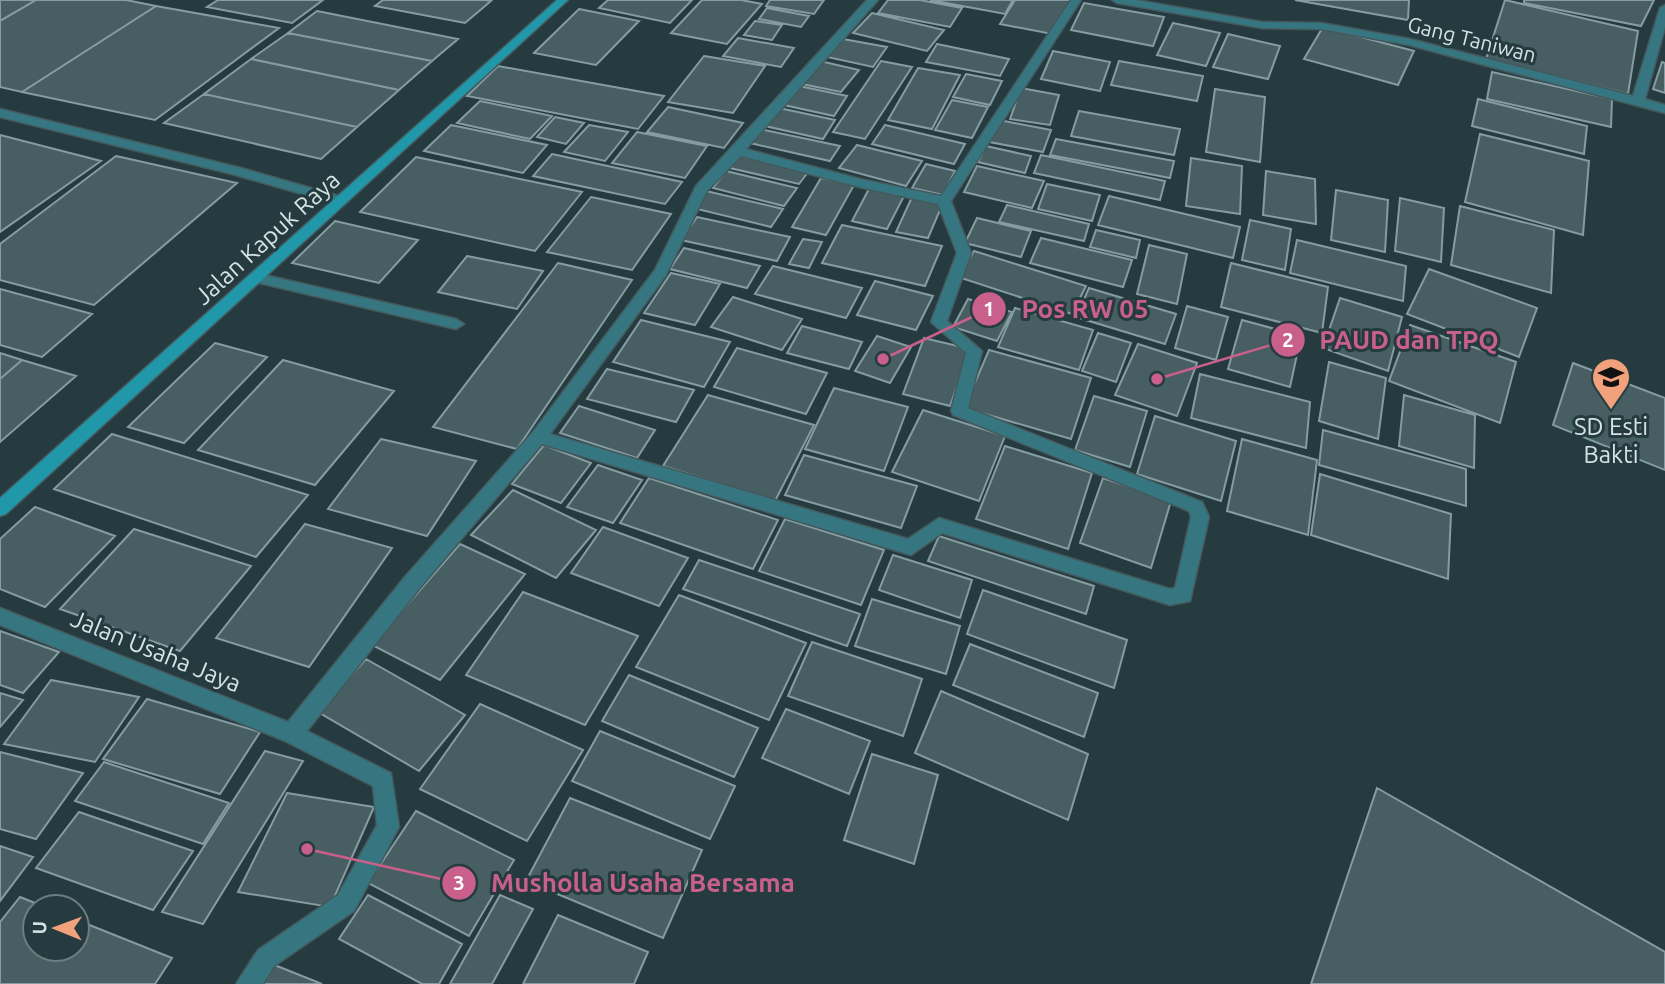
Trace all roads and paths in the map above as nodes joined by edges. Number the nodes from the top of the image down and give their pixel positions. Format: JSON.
{"nodes":[{"id":1,"x":563,"y":0,"type":"edge"},
{"id":2,"x":873,"y":0,"type":"edge"},
{"id":3,"x":1076,"y":0,"type":"edge"},
{"id":4,"x":1117,"y":0,"type":"edge"},
{"id":5,"x":1665,"y":8,"type":"edge"},
{"id":6,"x":1638,"y":101,"type":"junction"},
{"id":7,"x":1665,"y":109,"type":"edge"},
{"id":8,"x":0,"y":113,"type":"edge"},
{"id":9,"x":738,"y":151,"type":"junction"},
{"id":10,"x":341,"y":201,"type":"junction"},
{"id":11,"x":944,"y":201,"type":"junction"},
{"id":12,"x":256,"y":278,"type":"junction"},
{"id":13,"x":456,"y":324,"type":"dead end"},
{"id":14,"x":539,"y":437,"type":"junction"},
{"id":15,"x":0,"y":509,"type":"edge"},
{"id":16,"x":0,"y":617,"type":"edge"},
{"id":17,"x":292,"y":734,"type":"junction"},
{"id":18,"x":248,"y":984,"type":"edge"}],
"edges":[{"from":1,"to":10,"type":"main road","name":"Jalan Kapuk Raya"},
{"from":2,"to":9,"type":"street"},
{"from":3,"to":11,"type":"street"},
{"from":4,"to":6,"type":"street","name":"Gang Taniwan"},
{"from":5,"to":6,"type":"street"},
{"from":6,"to":7,"type":"street","name":"Gang Taniwan"},
{"from":8,"to":10,"type":"street"},
{"from":9,"to":11,"type":"street"},
{"from":9,"to":14,"type":"street"},
{"from":10,"to":12,"type":"main road","name":"Jalan Kapuk Raya"},
{"from":11,"to":14,"type":"street"},
{"from":12,"to":13,"type":"street"},
{"from":12,"to":15,"type":"main road","name":"Jalan Kapuk Raya"},
{"from":14,"to":17,"type":"street"},
{"from":16,"to":17,"type":"street","name":"Jalan Usaha Jaya"},
{"from":17,"to":18,"type":"street","name":"Jalan Usaha Jaya"}]}
